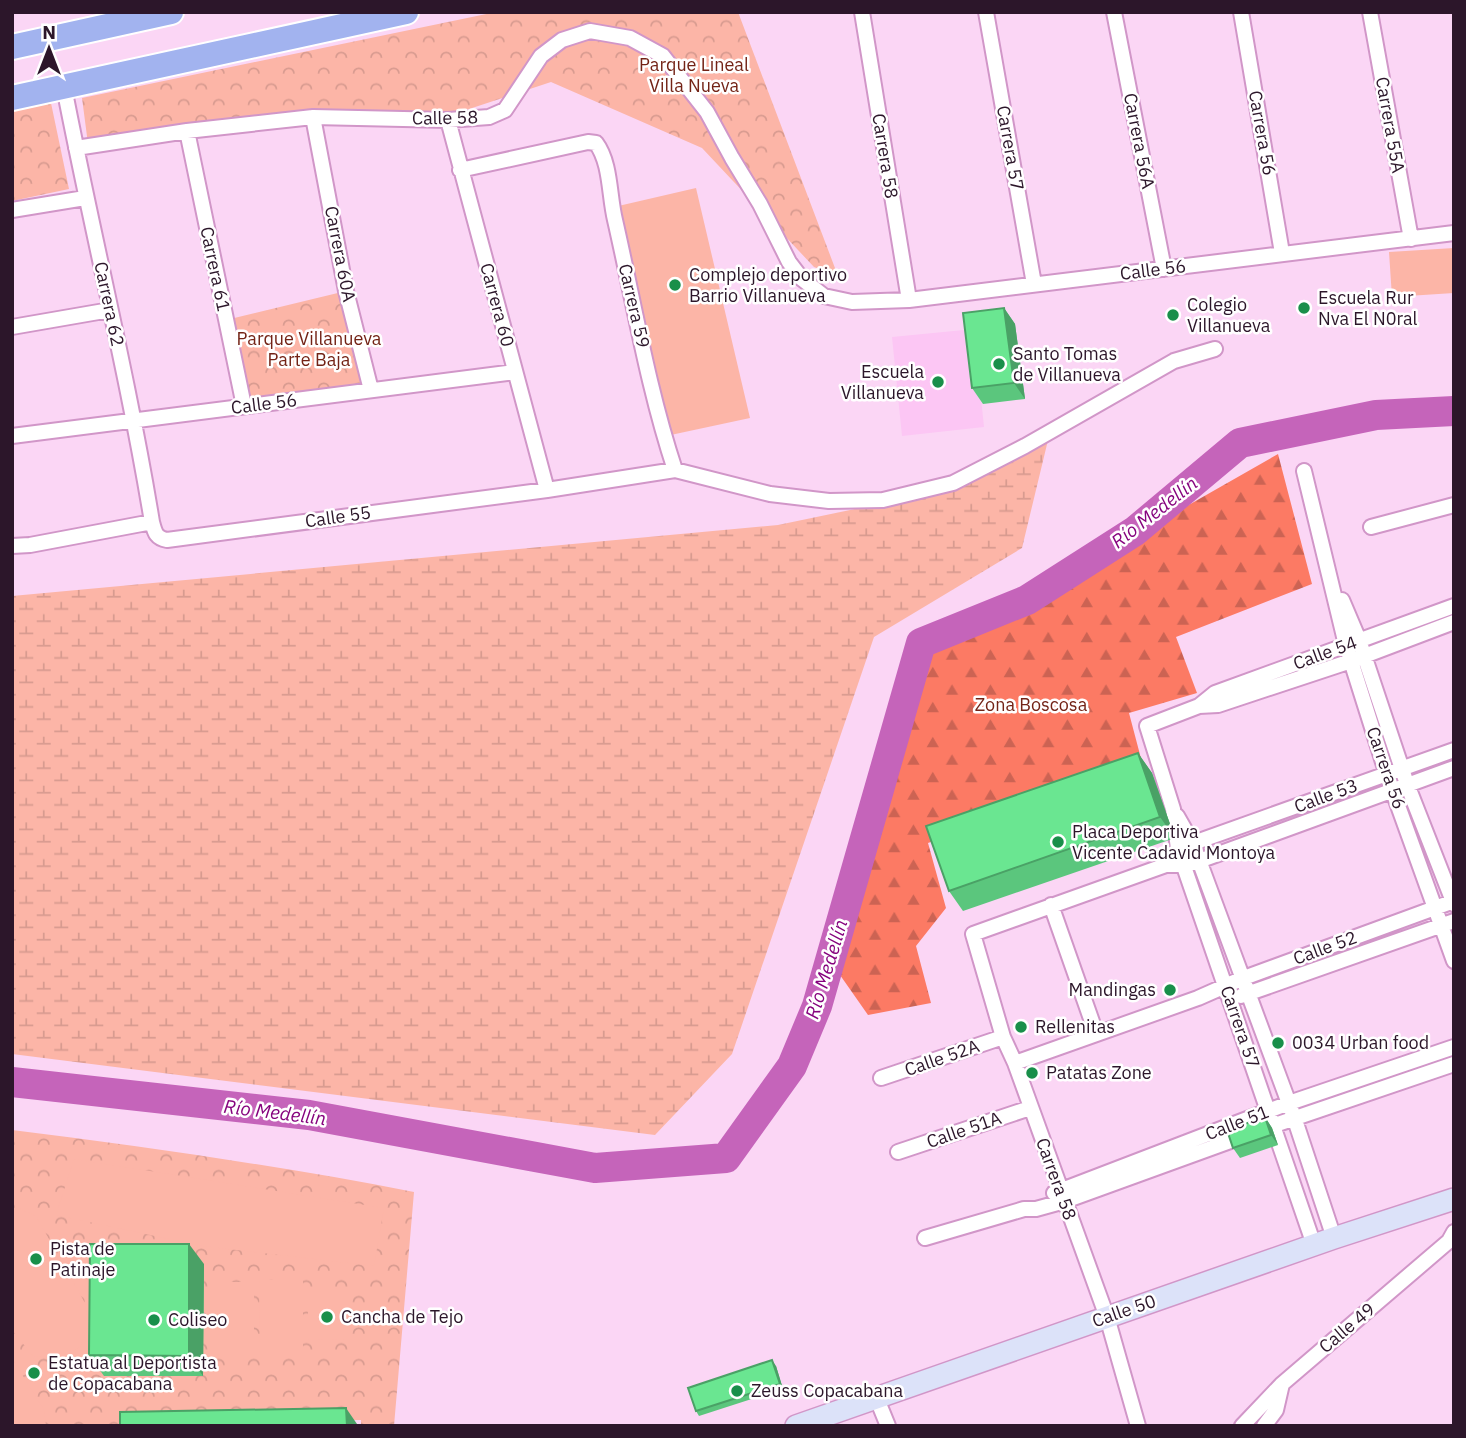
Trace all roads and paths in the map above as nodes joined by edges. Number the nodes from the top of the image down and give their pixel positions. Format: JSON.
{"nodes":[{"id":1,"x":172,"y":12,"type":"edge"},
{"id":2,"x":406,"y":12,"type":"edge"},
{"id":3,"x":862,"y":12,"type":"edge"},
{"id":4,"x":986,"y":12,"type":"edge"},
{"id":5,"x":1114,"y":12,"type":"edge"},
{"id":6,"x":1241,"y":12,"type":"edge"},
{"id":7,"x":1370,"y":12,"type":"edge"},
{"id":8,"x":12,"y":47,"type":"edge"},
{"id":9,"x":64,"y":87,"type":"junction"},
{"id":10,"x":12,"y":98,"type":"edge"},
{"id":11,"x":313,"y":117,"type":"junction"},
{"id":12,"x":448,"y":120,"type":"junction"},
{"id":13,"x":187,"y":131,"type":"junction"},
{"id":14,"x":76,"y":148,"type":"junction"},
{"id":15,"x":460,"y":170,"type":"junction"},
{"id":16,"x":85,"y":198,"type":"junction"},
{"id":17,"x":12,"y":210,"type":"edge"},
{"id":18,"x":1454,"y":233,"type":"edge"},
{"id":19,"x":1411,"y":239,"type":"junction"},
{"id":20,"x":1282,"y":253,"type":"junction"},
{"id":21,"x":1164,"y":269,"type":"junction"},
{"id":22,"x":1034,"y":284,"type":"junction"},
{"id":23,"x":909,"y":300,"type":"junction"},
{"id":24,"x":852,"y":302,"type":"joint"},
{"id":25,"x":110,"y":310,"type":"junction"},
{"id":26,"x":12,"y":327,"type":"edge"},
{"id":27,"x":1215,"y":349,"type":"dead end"},
{"id":28,"x":515,"y":372,"type":"junction"},
{"id":29,"x":371,"y":390,"type":"junction"},
{"id":30,"x":244,"y":406,"type":"junction"},
{"id":31,"x":134,"y":420,"type":"junction"},
{"id":32,"x":12,"y":436,"type":"edge"},
{"id":33,"x":675,"y":470,"type":"junction"},
{"id":34,"x":1304,"y":471,"type":"dead end"},
{"id":35,"x":547,"y":490,"type":"junction"},
{"id":36,"x":1454,"y":505,"type":"edge"},
{"id":37,"x":152,"y":522,"type":"junction"},
{"id":38,"x":1371,"y":527,"type":"dead end"},
{"id":39,"x":12,"y":546,"type":"edge"},
{"id":40,"x":1454,"y":606,"type":"edge"},
{"id":41,"x":1454,"y":622,"type":"edge"},
{"id":42,"x":1352,"y":643,"type":"junction"},
{"id":43,"x":1358,"y":658,"type":"junction"},
{"id":44,"x":1199,"y":706,"type":"junction"},
{"id":45,"x":1147,"y":726,"type":"joint"},
{"id":46,"x":1454,"y":750,"type":"edge"},
{"id":47,"x":1454,"y":768,"type":"edge"},
{"id":48,"x":1402,"y":769,"type":"junction"},
{"id":49,"x":1387,"y":775,"type":"junction"},
{"id":50,"x":1407,"y":785,"type":"junction"},
{"id":51,"x":1392,"y":790,"type":"junction"},
{"id":52,"x":1173,"y":809,"type":"junction"},
{"id":53,"x":1193,"y":844,"type":"junction"},
{"id":54,"x":1178,"y":849,"type":"junction"},
{"id":55,"x":1199,"y":861,"type":"junction"},
{"id":56,"x":1166,"y":865,"type":"junction"},
{"id":57,"x":1184,"y":865,"type":"junction"},
{"id":58,"x":1453,"y":902,"type":"edge"},
{"id":59,"x":1051,"y":905,"type":"junction"},
{"id":60,"x":1434,"y":908,"type":"junction"},
{"id":61,"x":1448,"y":924,"type":"edge"},
{"id":62,"x":973,"y":934,"type":"joint"},
{"id":63,"x":1454,"y":961,"type":"edge"},
{"id":64,"x":1241,"y":979,"type":"junction"},
{"id":65,"x":1228,"y":992,"type":"junction"},
{"id":66,"x":1248,"y":994,"type":"junction"},
{"id":67,"x":1096,"y":1033,"type":"junction"},
{"id":68,"x":1003,"y":1037,"type":"junction"},
{"id":69,"x":1454,"y":1046,"type":"edge"},
{"id":70,"x":1015,"y":1063,"type":"junction"},
{"id":71,"x":1454,"y":1064,"type":"edge"},
{"id":72,"x":881,"y":1078,"type":"dead end"},
{"id":73,"x":1030,"y":1108,"type":"junction"},
{"id":74,"x":1291,"y":1110,"type":"junction"},
{"id":75,"x":1272,"y":1118,"type":"junction"},
{"id":76,"x":898,"y":1152,"type":"dead end"},
{"id":77,"x":1063,"y":1196,"type":"junction"},
{"id":78,"x":1454,"y":1199,"type":"edge"},
{"id":79,"x":1454,"y":1233,"type":"edge"},
{"id":80,"x":925,"y":1238,"type":"dead end"},
{"id":81,"x":1324,"y":1241,"type":"junction"},
{"id":82,"x":1107,"y":1317,"type":"junction"},
{"id":83,"x":1282,"y":1384,"type":"junction"},
{"id":84,"x":877,"y":1399,"type":"junction"},
{"id":85,"x":796,"y":1426,"type":"edge"},
{"id":86,"x":888,"y":1426,"type":"edge"},
{"id":87,"x":1138,"y":1426,"type":"edge"},
{"id":88,"x":1242,"y":1426,"type":"edge"},
{"id":89,"x":1264,"y":1426,"type":"edge"}],
"edges":[{"from":1,"to":8,"type":"highway"},
{"from":2,"to":9,"type":"highway"},
{"from":3,"to":23,"type":"street","name":"Carrera 58"},
{"from":4,"to":22,"type":"street","name":"Carrera 57"},
{"from":5,"to":21,"type":"street","name":"Carrera 56A"},
{"from":6,"to":20,"type":"street","name":"Carrera 56"},
{"from":7,"to":19,"type":"street","name":"Carrera 55A"},
{"from":9,"to":10,"type":"highway"},
{"from":9,"to":14,"type":"street","name":"Carrera 62"},
{"from":11,"to":12,"type":"street","name":"Calle 58"},
{"from":11,"to":13,"type":"street","name":"Calle 58"},
{"from":11,"to":29,"type":"street","name":"Carrera 60A"},
{"from":12,"to":15,"type":"street","name":"Carrera 60"},
{"from":12,"to":24,"type":"street","name":"Calle 58"},
{"from":13,"to":14,"type":"street","name":"Calle 58"},
{"from":13,"to":30,"type":"street","name":"Carrera 61"},
{"from":14,"to":16,"type":"street","name":"Carrera 62"},
{"from":15,"to":28,"type":"street","name":"Carrera 60"},
{"from":15,"to":33,"type":"street","name":"Carrera 59"},
{"from":16,"to":17,"type":"street"},
{"from":16,"to":25,"type":"street","name":"Carrera 62"},
{"from":18,"to":19,"type":"street","name":"Calle 56"},
{"from":19,"to":20,"type":"street","name":"Calle 56"},
{"from":20,"to":21,"type":"street","name":"Calle 56"},
{"from":21,"to":22,"type":"street","name":"Calle 56"},
{"from":22,"to":23,"type":"street","name":"Calle 56"},
{"from":23,"to":24,"type":"street","name":"Calle 56"},
{"from":25,"to":26,"type":"street"},
{"from":25,"to":31,"type":"street","name":"Carrera 62"},
{"from":27,"to":33,"type":"street"},
{"from":28,"to":29,"type":"street","name":"Calle 56"},
{"from":28,"to":35,"type":"street","name":"Carrera 60"},
{"from":29,"to":30,"type":"street","name":"Calle 56"},
{"from":30,"to":31,"type":"street","name":"Calle 56"},
{"from":31,"to":32,"type":"street","name":"Calle 56"},
{"from":31,"to":37,"type":"street","name":"Carrera 62"},
{"from":33,"to":35,"type":"street","name":"Calle 55"},
{"from":34,"to":42,"type":"street","name":"Carrera 56"},
{"from":35,"to":37,"type":"street","name":"Calle 55"},
{"from":36,"to":38,"type":"street"},
{"from":37,"to":39,"type":"street"},
{"from":40,"to":42,"type":"street","name":"Calle 54"},
{"from":41,"to":43,"type":"street","name":"Calle 54"},
{"from":42,"to":43,"type":"street","name":"Carrera 56"},
{"from":42,"to":44,"type":"street","name":"Calle 54"},
{"from":43,"to":44,"type":"street","name":"Calle 54"},
{"from":43,"to":48,"type":"street","name":"Carrera 56"},
{"from":43,"to":49,"type":"street","name":"Carrera 56"},
{"from":44,"to":45,"type":"street","name":"Calle 54"},
{"from":45,"to":52,"type":"street","name":"Carrera 57"},
{"from":46,"to":48,"type":"street","name":"Calle 53"},
{"from":47,"to":50,"type":"street","name":"Calle 53"},
{"from":48,"to":49,"type":"street","name":"Calle 53"},
{"from":48,"to":50,"type":"street","name":"Carrera 56"},
{"from":49,"to":51,"type":"street","name":"Carrera 56"},
{"from":49,"to":53,"type":"street","name":"Calle 53"},
{"from":50,"to":51,"type":"street","name":"Calle 53"},
{"from":50,"to":58,"type":"street","name":"Carrera 56"},
{"from":51,"to":55,"type":"street","name":"Calle 53"},
{"from":51,"to":60,"type":"street","name":"Carrera 56"},
{"from":52,"to":53,"type":"street","name":"Carrera 57"},
{"from":52,"to":54,"type":"street","name":"Carrera 57"},
{"from":53,"to":54,"type":"street","name":"Calle 53"},
{"from":53,"to":55,"type":"street","name":"Carrera 57"},
{"from":54,"to":56,"type":"street"},
{"from":54,"to":57,"type":"street","name":"Carrera 57"},
{"from":55,"to":57,"type":"street","name":"Calle 53"},
{"from":55,"to":64,"type":"street","name":"Carrera 57"},
{"from":56,"to":57,"type":"street","name":"Calle 53"},
{"from":56,"to":59,"type":"street","name":"Calle 53"},
{"from":57,"to":65,"type":"street","name":"Carrera 57"},
{"from":58,"to":60,"type":"street","name":"Calle 52"},
{"from":59,"to":62,"type":"street","name":"Calle 53"},
{"from":59,"to":67,"type":"street"},
{"from":60,"to":61,"type":"street","name":"Carrera 56"},
{"from":60,"to":64,"type":"street","name":"Calle 52"},
{"from":61,"to":63,"type":"street","name":"Carrera 56"},
{"from":61,"to":66,"type":"street","name":"Calle 52"},
{"from":62,"to":68,"type":"street","name":"Carrera 58"},
{"from":64,"to":65,"type":"street","name":"Calle 52"},
{"from":64,"to":66,"type":"street","name":"Carrera 57"},
{"from":65,"to":66,"type":"street","name":"Calle 52"},
{"from":65,"to":67,"type":"street","name":"Calle 52"},
{"from":65,"to":75,"type":"street","name":"Carrera 57"},
{"from":66,"to":74,"type":"street","name":"Carrera 57"},
{"from":67,"to":70,"type":"street","name":"Calle 52"},
{"from":68,"to":70,"type":"street","name":"Carrera 58"},
{"from":68,"to":72,"type":"street","name":"Calle 52A"},
{"from":69,"to":74,"type":"street","name":"Calle 51"},
{"from":70,"to":73,"type":"street","name":"Carrera 58"},
{"from":71,"to":74,"type":"street","name":"Calle 51"},
{"from":73,"to":76,"type":"street","name":"Calle 51A"},
{"from":73,"to":77,"type":"street","name":"Carrera 58"},
{"from":74,"to":75,"type":"street","name":"Calle 51"},
{"from":74,"to":81,"type":"street","name":"Carrera 57"},
{"from":75,"to":77,"type":"street","name":"Calle 51"},
{"from":75,"to":81,"type":"street","name":"Carrera 57"},
{"from":77,"to":80,"type":"street","name":"Calle 51"},
{"from":77,"to":82,"type":"street","name":"Carrera 58"},
{"from":78,"to":81,"type":"main road","name":"Calle 50"},
{"from":79,"to":83,"type":"street","name":"Calle 49"},
{"from":81,"to":82,"type":"main road","name":"Calle 50"},
{"from":82,"to":84,"type":"main road","name":"Calle 50"},
{"from":82,"to":87,"type":"street","name":"Carrera 58"},
{"from":83,"to":88,"type":"street","name":"Calle 49"},
{"from":83,"to":89,"type":"street"},
{"from":84,"to":85,"type":"main road","name":"Calle 50"},
{"from":84,"to":86,"type":"street"}]}
